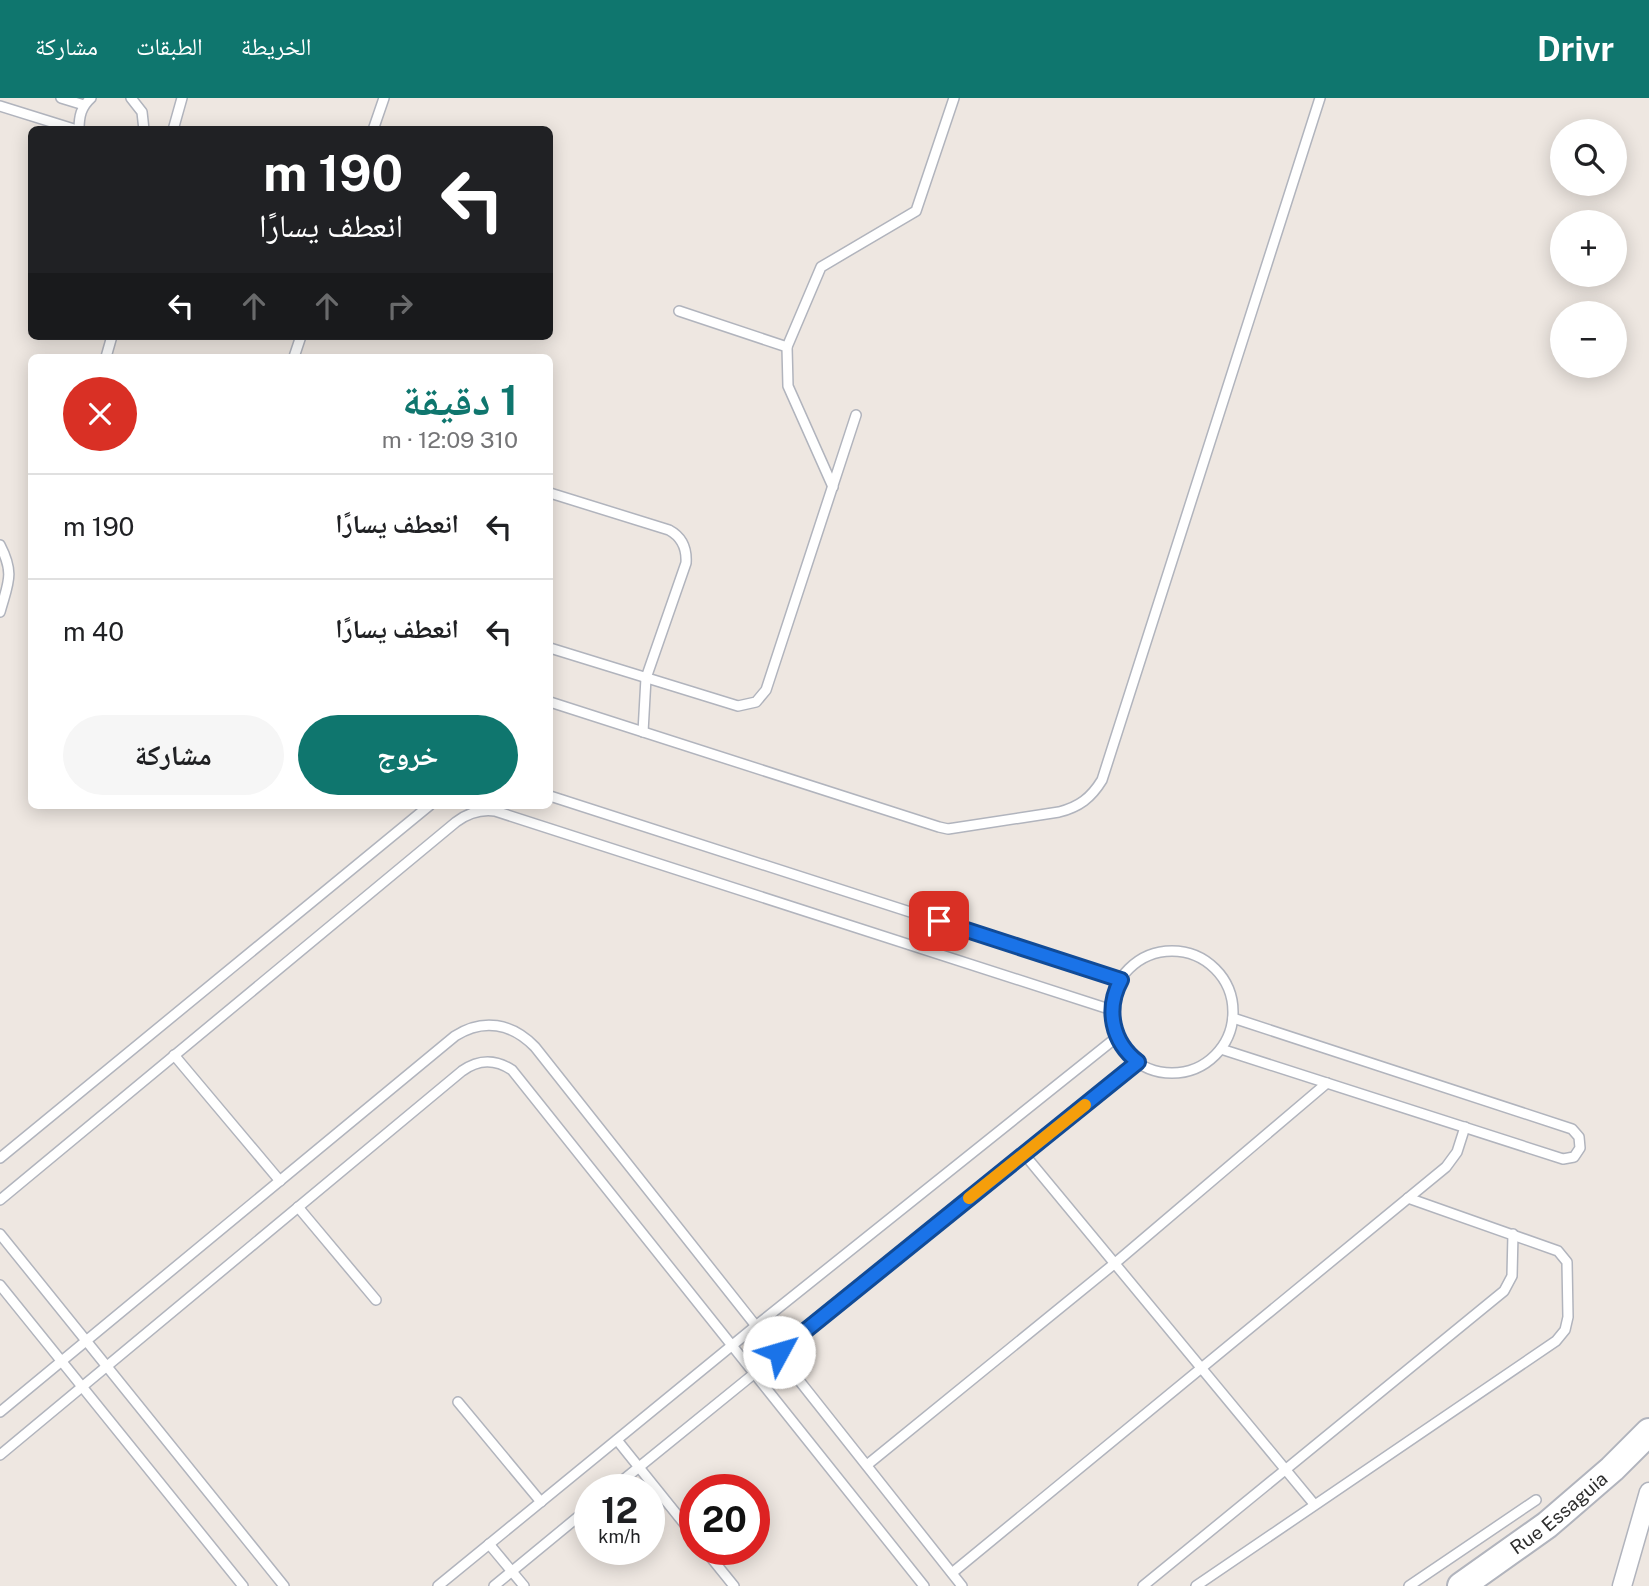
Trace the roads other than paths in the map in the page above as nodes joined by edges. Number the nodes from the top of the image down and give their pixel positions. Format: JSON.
{"nodes":[{"id":1,"x":61,"y":98,"type":"edge"},
{"id":2,"x":131,"y":98,"type":"edge"},
{"id":3,"x":182,"y":98,"type":"edge"},
{"id":4,"x":384,"y":98,"type":"edge"},
{"id":5,"x":954,"y":98,"type":"edge"},
{"id":6,"x":1321,"y":98,"type":"edge"},
{"id":7,"x":88,"y":102,"type":"edge"},
{"id":8,"x":0,"y":106,"type":"edge"},
{"id":9,"x":65,"y":126,"type":"edge"},
{"id":10,"x":78,"y":126,"type":"edge"},
{"id":11,"x":144,"y":126,"type":"edge"},
{"id":12,"x":174,"y":126,"type":"edge"},
{"id":13,"x":374,"y":126,"type":"edge"},
{"id":14,"x":679,"y":311,"type":"dead end"},
{"id":15,"x":787,"y":347,"type":"junction"},
{"id":16,"x":856,"y":415,"type":"dead end"},
{"id":17,"x":833,"y":487,"type":"junction"},
{"id":18,"x":553,"y":494,"type":"edge"},
{"id":19,"x":0,"y":545,"type":"edge"},
{"id":20,"x":0,"y":612,"type":"edge"},
{"id":21,"x":553,"y":649,"type":"edge"},
{"id":22,"x":646,"y":678,"type":"junction"},
{"id":23,"x":553,"y":703,"type":"edge"},
{"id":24,"x":643,"y":732,"type":"junction"},
{"id":25,"x":553,"y":797,"type":"edge"},
{"id":26,"x":425,"y":809,"type":"edge"},
{"id":27,"x":1121,"y":980,"type":"junction"},
{"id":28,"x":1112,"y":1010,"type":"junction"},
{"id":29,"x":1233,"y":1018,"type":"junction"},
{"id":30,"x":1117,"y":1037,"type":"junction"},
{"id":31,"x":1221,"y":1049,"type":"junction"},
{"id":32,"x":174,"y":1055,"type":"junction"},
{"id":33,"x":1138,"y":1062,"type":"junction"},
{"id":34,"x":1327,"y":1083,"type":"junction"},
{"id":35,"x":1465,"y":1127,"type":"junction"},
{"id":36,"x":1024,"y":1154,"type":"junction"},
{"id":37,"x":0,"y":1158,"type":"edge"},
{"id":38,"x":280,"y":1181,"type":"junction"},
{"id":39,"x":1408,"y":1198,"type":"junction"},
{"id":40,"x":0,"y":1200,"type":"edge"},
{"id":41,"x":298,"y":1207,"type":"junction"},
{"id":42,"x":0,"y":1234,"type":"edge"},
{"id":43,"x":1513,"y":1234,"type":"junction"},
{"id":44,"x":1114,"y":1264,"type":"junction"},
{"id":45,"x":0,"y":1285,"type":"edge"},
{"id":46,"x":376,"y":1300,"type":"dead end"},
{"id":47,"x":757,"y":1325,"type":"junction"},
{"id":48,"x":87,"y":1342,"type":"junction"},
{"id":49,"x":732,"y":1346,"type":"junction"},
{"id":50,"x":779,"y":1352,"type":"junction"},
{"id":51,"x":62,"y":1362,"type":"junction"},
{"id":52,"x":107,"y":1367,"type":"junction"},
{"id":53,"x":1201,"y":1368,"type":"junction"},
{"id":54,"x":754,"y":1372,"type":"junction"},
{"id":55,"x":83,"y":1388,"type":"junction"},
{"id":56,"x":458,"y":1402,"type":"dead end"},
{"id":57,"x":0,"y":1412,"type":"edge"},
{"id":58,"x":617,"y":1440,"type":"junction"},
{"id":59,"x":1646,"y":1441,"type":"edge"},
{"id":60,"x":0,"y":1455,"type":"edge"},
{"id":61,"x":867,"y":1465,"type":"junction"},
{"id":62,"x":639,"y":1467,"type":"junction"},
{"id":63,"x":1286,"y":1470,"type":"junction"},
{"id":64,"x":630,"y":1474,"type":"edge"},
{"id":65,"x":1649,"y":1492,"type":"edge"},
{"id":66,"x":1536,"y":1500,"type":"dead end"},
{"id":67,"x":541,"y":1502,"type":"junction"},
{"id":68,"x":1314,"y":1504,"type":"junction"},
{"id":69,"x":679,"y":1517,"type":"edge"},
{"id":70,"x":574,"y":1520,"type":"edge"},
{"id":71,"x":489,"y":1544,"type":"junction"},
{"id":72,"x":717,"y":1565,"type":"edge"},
{"id":73,"x":512,"y":1572,"type":"junction"},
{"id":74,"x":952,"y":1573,"type":"junction"},
{"id":75,"x":243,"y":1586,"type":"edge"},
{"id":76,"x":284,"y":1586,"type":"edge"},
{"id":77,"x":438,"y":1586,"type":"edge"},
{"id":78,"x":495,"y":1586,"type":"edge"},
{"id":79,"x":524,"y":1586,"type":"edge"},
{"id":80,"x":734,"y":1586,"type":"edge"},
{"id":81,"x":924,"y":1586,"type":"edge"},
{"id":82,"x":962,"y":1586,"type":"edge"},
{"id":83,"x":1143,"y":1586,"type":"edge"},
{"id":84,"x":1196,"y":1586,"type":"edge"},
{"id":85,"x":1409,"y":1586,"type":"edge"},
{"id":86,"x":1461,"y":1586,"type":"edge"},
{"id":87,"x":1622,"y":1586,"type":"edge"}],
"edges":[{"from":1,"to":7,"type":"lane"},
{"from":2,"to":11,"type":"lane"},
{"from":3,"to":12,"type":"lane"},
{"from":4,"to":13,"type":"lane"},
{"from":5,"to":15,"type":"lane"},
{"from":6,"to":24,"type":"lane"},
{"from":7,"to":10,"type":"lane"},
{"from":8,"to":9,"type":"lane"},
{"from":14,"to":15,"type":"lane"},
{"from":15,"to":17,"type":"lane"},
{"from":16,"to":17,"type":"lane"},
{"from":17,"to":22,"type":"lane"},
{"from":18,"to":22,"type":"lane"},
{"from":19,"to":20,"type":"lane"},
{"from":21,"to":22,"type":"lane"},
{"from":22,"to":24,"type":"lane"},
{"from":23,"to":24,"type":"lane"},
{"from":25,"to":27,"type":"lane"},
{"from":26,"to":37,"type":"lane"},
{"from":27,"to":28,"type":"lane"},
{"from":27,"to":29,"type":"lane"},
{"from":28,"to":30,"type":"lane"},
{"from":28,"to":32,"type":"lane"},
{"from":29,"to":31,"type":"lane"},
{"from":29,"to":35,"type":"lane"},
{"from":30,"to":33,"type":"lane"},
{"from":30,"to":47,"type":"lane"},
{"from":31,"to":33,"type":"lane"},
{"from":31,"to":34,"type":"lane"},
{"from":32,"to":38,"type":"lane"},
{"from":32,"to":40,"type":"lane"},
{"from":33,"to":36,"type":"lane"},
{"from":34,"to":35,"type":"lane"},
{"from":34,"to":44,"type":"lane"},
{"from":35,"to":39,"type":"lane"},
{"from":36,"to":44,"type":"lane"},
{"from":36,"to":50,"type":"lane"},
{"from":38,"to":47,"type":"lane"},
{"from":38,"to":48,"type":"lane"},
{"from":39,"to":43,"type":"lane"},
{"from":39,"to":53,"type":"lane"},
{"from":41,"to":46,"type":"lane"},
{"from":41,"to":49,"type":"lane"},
{"from":41,"to":52,"type":"lane"},
{"from":42,"to":48,"type":"lane"},
{"from":43,"to":63,"type":"lane"},
{"from":43,"to":68,"type":"lane"},
{"from":44,"to":53,"type":"lane"},
{"from":44,"to":61,"type":"lane"},
{"from":45,"to":51,"type":"lane"},
{"from":47,"to":49,"type":"lane"},
{"from":47,"to":50,"type":"lane"},
{"from":48,"to":51,"type":"lane"},
{"from":48,"to":52,"type":"lane"},
{"from":49,"to":54,"type":"lane"},
{"from":49,"to":58,"type":"lane"},
{"from":50,"to":54,"type":"lane"},
{"from":50,"to":61,"type":"lane"},
{"from":51,"to":55,"type":"lane"},
{"from":51,"to":57,"type":"lane"},
{"from":52,"to":55,"type":"lane"},
{"from":52,"to":76,"type":"lane"},
{"from":53,"to":63,"type":"lane"},
{"from":53,"to":74,"type":"lane"},
{"from":54,"to":62,"type":"lane"},
{"from":54,"to":81,"type":"lane"},
{"from":55,"to":60,"type":"lane"},
{"from":55,"to":75,"type":"lane"},
{"from":56,"to":67,"type":"lane"},
{"from":58,"to":62,"type":"lane"},
{"from":58,"to":67,"type":"lane"},
{"from":59,"to":86,"type":"street","name":"Rue Essaguia"},
{"from":61,"to":74,"type":"lane"},
{"from":62,"to":64,"type":"lane"},
{"from":62,"to":69,"type":"lane"},
{"from":63,"to":68,"type":"lane"},
{"from":63,"to":83,"type":"lane"},
{"from":65,"to":87,"type":"street"},
{"from":66,"to":85,"type":"lane"},
{"from":67,"to":71,"type":"lane"},
{"from":68,"to":84,"type":"lane"},
{"from":70,"to":73,"type":"lane"},
{"from":71,"to":73,"type":"lane"},
{"from":71,"to":77,"type":"lane"},
{"from":72,"to":80,"type":"lane"},
{"from":73,"to":78,"type":"lane"},
{"from":73,"to":79,"type":"lane"},
{"from":74,"to":82,"type":"lane"}]}
